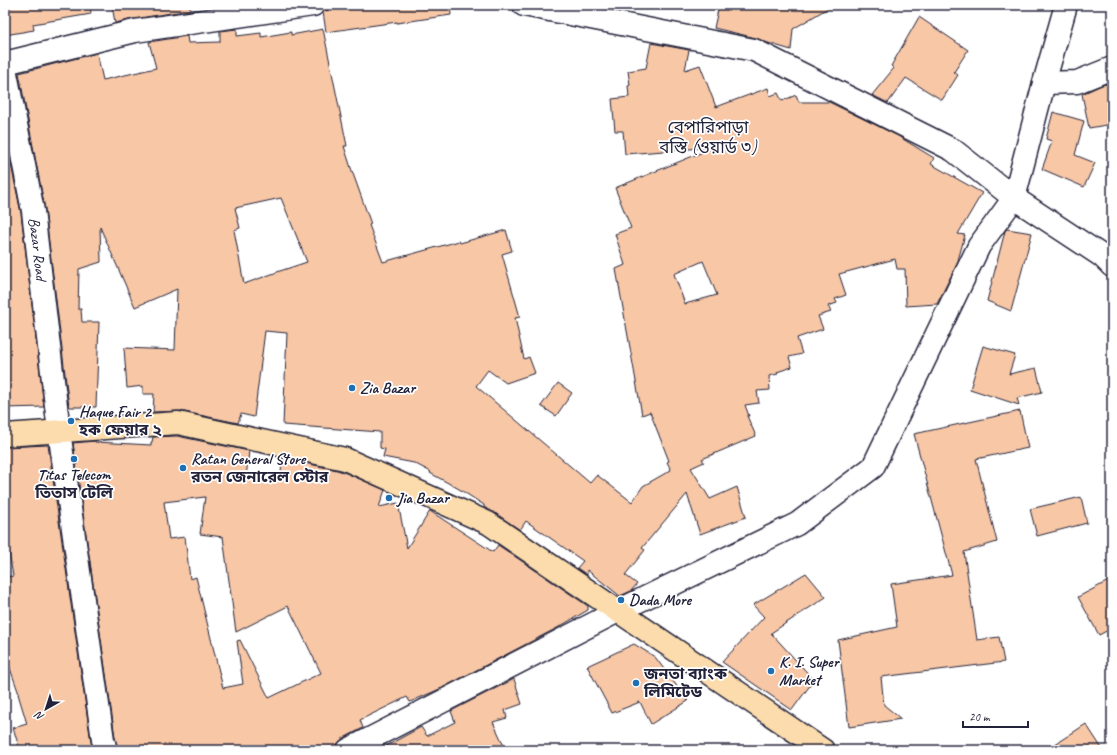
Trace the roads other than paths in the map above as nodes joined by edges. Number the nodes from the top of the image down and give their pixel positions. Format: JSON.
{"nodes":[{"id":1,"x":313,"y":5,"type":"edge"},
{"id":2,"x":524,"y":5,"type":"edge"},
{"id":3,"x":1066,"y":5,"type":"edge"},
{"id":4,"x":5,"y":63,"type":"edge"},
{"id":5,"x":5,"y":68,"type":"edge"},
{"id":6,"x":1112,"y":68,"type":"edge"},
{"id":7,"x":1044,"y":83,"type":"junction"},
{"id":8,"x":1014,"y":198,"type":"junction"},
{"id":9,"x":1112,"y":266,"type":"edge"},
{"id":10,"x":59,"y":432,"type":"junction"},
{"id":11,"x":5,"y":435,"type":"edge"},
{"id":12,"x":618,"y":611,"type":"junction"},
{"id":13,"x":106,"y":750,"type":"edge"},
{"id":14,"x":348,"y":750,"type":"edge"},
{"id":15,"x":823,"y":750,"type":"edge"}],
"edges":[{"from":1,"to":4,"type":"street"},
{"from":2,"to":8,"type":"street"},
{"from":3,"to":7,"type":"street"},
{"from":5,"to":10,"type":"street","name":"Bazar Road"},
{"from":6,"to":7,"type":"street"},
{"from":7,"to":8,"type":"street"},
{"from":8,"to":9,"type":"street"},
{"from":8,"to":12,"type":"street"},
{"from":10,"to":11,"type":"highway"},
{"from":10,"to":12,"type":"highway"},
{"from":10,"to":13,"type":"street","name":"Bazar Road"},
{"from":12,"to":14,"type":"street"},
{"from":12,"to":15,"type":"highway"}]}
